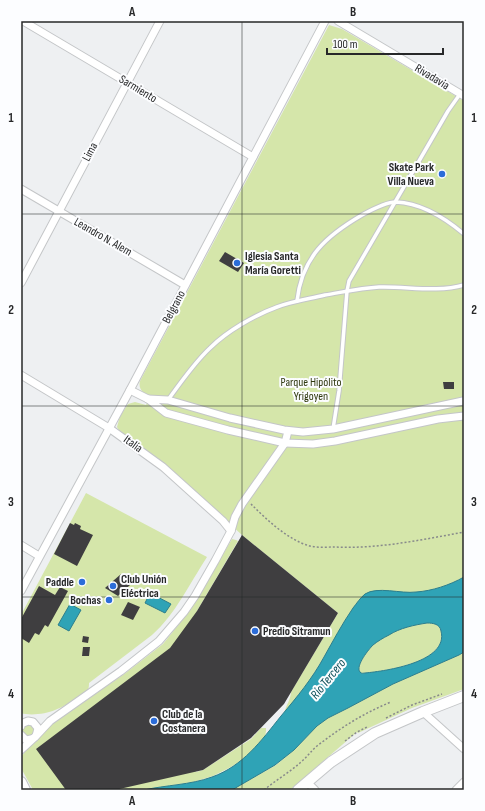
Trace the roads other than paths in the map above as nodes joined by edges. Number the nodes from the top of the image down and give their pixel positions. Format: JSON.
{"nodes":[{"id":1,"x":23,"y":21,"type":"edge"},
{"id":2,"x":160,"y":21,"type":"edge"},
{"id":3,"x":325,"y":21,"type":"edge"},
{"id":4,"x":338,"y":21,"type":"edge"},
{"id":5,"x":127,"y":82,"type":"junction"},
{"id":6,"x":463,"y":92,"type":"edge"},
{"id":7,"x":253,"y":157,"type":"junction"},
{"id":8,"x":21,"y":189,"type":"edge"},
{"id":9,"x":395,"y":202,"type":"junction"},
{"id":10,"x":59,"y":211,"type":"junction"},
{"id":11,"x":464,"y":234,"type":"edge"},
{"id":12,"x":21,"y":283,"type":"edge"},
{"id":13,"x":185,"y":285,"type":"junction"},
{"id":14,"x":464,"y":285,"type":"edge"},
{"id":15,"x":347,"y":291,"type":"junction"},
{"id":16,"x":297,"y":301,"type":"junction"},
{"id":17,"x":21,"y":375,"type":"edge"},
{"id":18,"x":130,"y":390,"type":"junction"},
{"id":19,"x":148,"y":399,"type":"junction"},
{"id":20,"x":168,"y":400,"type":"junction"},
{"id":21,"x":463,"y":401,"type":"edge"},
{"id":22,"x":464,"y":415,"type":"edge"},
{"id":23,"x":109,"y":428,"type":"junction"},
{"id":24,"x":333,"y":429,"type":"junction"},
{"id":25,"x":288,"y":431,"type":"junction"},
{"id":26,"x":285,"y":443,"type":"junction"},
{"id":27,"x":231,"y":531,"type":"junction"},
{"id":28,"x":21,"y":545,"type":"edge"},
{"id":29,"x":39,"y":556,"type":"junction"},
{"id":30,"x":21,"y":591,"type":"edge"},
{"id":31,"x":464,"y":696,"type":"edge"},
{"id":32,"x":423,"y":712,"type":"junction"},
{"id":33,"x":27,"y":721,"type":"edge"},
{"id":34,"x":50,"y":721,"type":"junction"},
{"id":35,"x":21,"y":726,"type":"edge"},
{"id":36,"x":21,"y":735,"type":"edge"},
{"id":37,"x":35,"y":737,"type":"junction"},
{"id":38,"x":464,"y":749,"type":"edge"},
{"id":39,"x":21,"y":750,"type":"edge"},
{"id":40,"x":21,"y":782,"type":"edge"},
{"id":41,"x":307,"y":782,"type":"junction"},
{"id":42,"x":464,"y":782,"type":"edge"},
{"id":43,"x":25,"y":790,"type":"edge"},
{"id":44,"x":298,"y":790,"type":"edge"},
{"id":45,"x":315,"y":790,"type":"edge"},
{"id":46,"x":456,"y":790,"type":"edge"}],
"edges":[{"from":1,"to":5,"type":"street","name":"Sarmiento"},
{"from":2,"to":5,"type":"street","name":"Lima"},
{"from":3,"to":7,"type":"street","name":"Belgrano"},
{"from":4,"to":6,"type":"street","name":"Rivadavia"},
{"from":5,"to":7,"type":"street","name":"Sarmiento"},
{"from":5,"to":10,"type":"street","name":"Lima"},
{"from":6,"to":9,"type":"lane"},
{"from":7,"to":13,"type":"street","name":"Belgrano"},
{"from":8,"to":10,"type":"street","name":"Leandro N. Alem"},
{"from":9,"to":11,"type":"lane"},
{"from":9,"to":15,"type":"lane"},
{"from":9,"to":16,"type":"lane"},
{"from":10,"to":12,"type":"street","name":"Lima"},
{"from":10,"to":13,"type":"street","name":"Leandro N. Alem"},
{"from":13,"to":18,"type":"street","name":"Belgrano"},
{"from":14,"to":15,"type":"lane"},
{"from":15,"to":16,"type":"lane"},
{"from":15,"to":24,"type":"lane"},
{"from":16,"to":20,"type":"lane"},
{"from":17,"to":23,"type":"street","name":"Italia"},
{"from":18,"to":19,"type":"street"},
{"from":18,"to":23,"type":"street","name":"Belgrano"},
{"from":19,"to":20,"type":"street"},
{"from":19,"to":26,"type":"street"},
{"from":20,"to":25,"type":"street"},
{"from":21,"to":22,"type":"street"},
{"from":21,"to":24,"type":"street"},
{"from":22,"to":26,"type":"street"},
{"from":23,"to":27,"type":"street","name":"Italia"},
{"from":23,"to":29,"type":"street","name":"Belgrano"},
{"from":24,"to":25,"type":"street"},
{"from":25,"to":26,"type":"street"},
{"from":26,"to":27,"type":"street"},
{"from":27,"to":34,"type":"street"},
{"from":28,"to":29,"type":"street"},
{"from":29,"to":30,"type":"street","name":"Belgrano"},
{"from":31,"to":32,"type":"main road"},
{"from":32,"to":38,"type":"street"},
{"from":32,"to":41,"type":"main road"},
{"from":33,"to":34,"type":"street"},
{"from":33,"to":35,"type":"street"},
{"from":33,"to":37,"type":"street"},
{"from":34,"to":37,"type":"street"},
{"from":36,"to":37,"type":"street"},
{"from":37,"to":39,"type":"street"},
{"from":40,"to":43,"type":"main road"},
{"from":41,"to":44,"type":"main road"},
{"from":41,"to":45,"type":"street"},
{"from":42,"to":46,"type":"street"}]}
